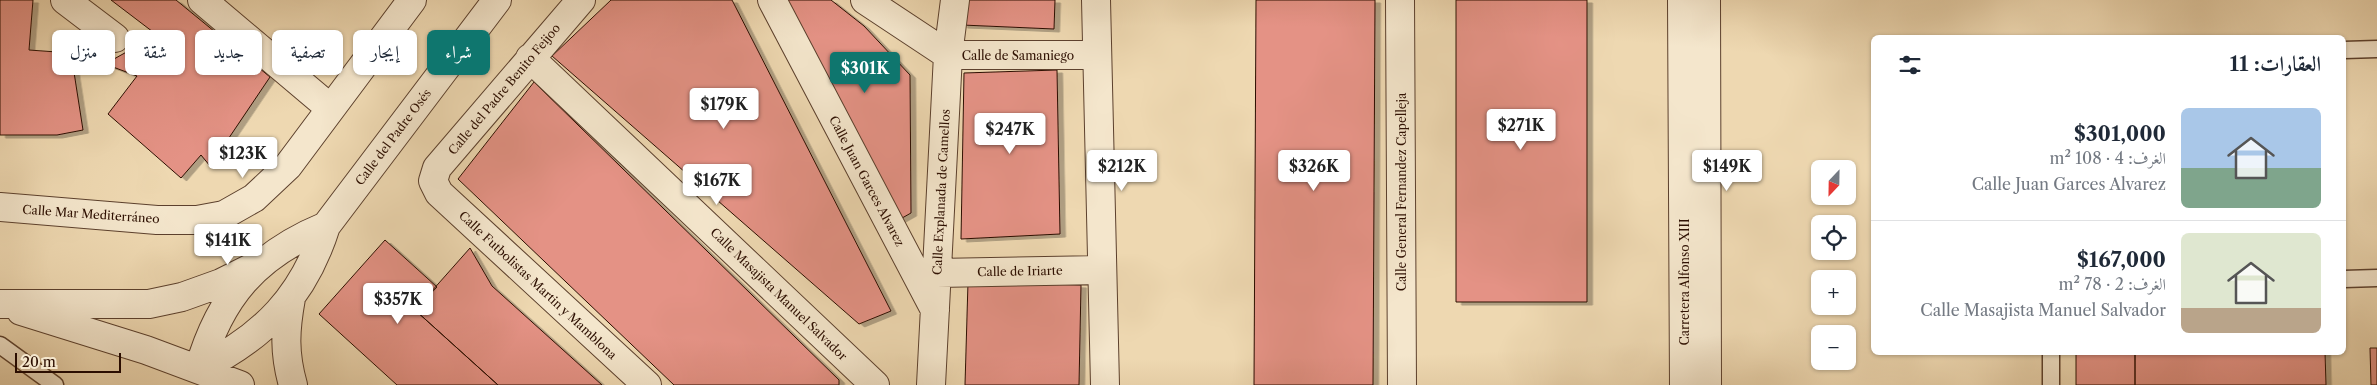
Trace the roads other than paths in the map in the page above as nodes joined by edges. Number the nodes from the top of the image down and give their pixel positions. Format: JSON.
{"nodes":[{"id":1,"x":65,"y":0,"type":"edge"},
{"id":2,"x":202,"y":0,"type":"edge"},
{"id":3,"x":412,"y":0,"type":"edge"},
{"id":4,"x":497,"y":0,"type":"edge"},
{"id":5,"x":581,"y":0,"type":"edge"},
{"id":6,"x":772,"y":0,"type":"edge"},
{"id":7,"x":865,"y":0,"type":"edge"},
{"id":8,"x":955,"y":0,"type":"edge"},
{"id":9,"x":1096,"y":0,"type":"edge"},
{"id":10,"x":1400,"y":0,"type":"edge"},
{"id":11,"x":1682,"y":0,"type":"edge"},
{"id":12,"x":1706,"y":0,"type":"edge"},
{"id":13,"x":104,"y":30,"type":"edge"},
{"id":14,"x":2377,"y":49,"type":"edge"},
{"id":15,"x":2346,"y":50,"type":"edge"},
{"id":16,"x":948,"y":55,"type":"junction"},
{"id":17,"x":1097,"y":55,"type":"junction"},
{"id":18,"x":530,"y":58,"type":"junction"},
{"id":19,"x":330,"y":108,"type":"junction"},
{"id":20,"x":433,"y":182,"type":"joint"},
{"id":21,"x":0,"y":208,"type":"edge"},
{"id":22,"x":326,"y":226,"type":"junction"},
{"id":23,"x":261,"y":262,"type":"junction"},
{"id":24,"x":1102,"y":270,"type":"junction"},
{"id":25,"x":937,"y":273,"type":"junction"},
{"id":26,"x":2377,"y":278,"type":"edge"},
{"id":27,"x":2346,"y":279,"type":"edge"},
{"id":28,"x":291,"y":298,"type":"junction"},
{"id":29,"x":0,"y":305,"type":"edge"},
{"id":30,"x":935,"y":310,"type":"junction"},
{"id":31,"x":0,"y":345,"type":"edge"},
{"id":32,"x":2051,"y":355,"type":"edge"},
{"id":33,"x":199,"y":368,"type":"junction"},
{"id":34,"x":55,"y":385,"type":"edge"},
{"id":35,"x":240,"y":385,"type":"edge"},
{"id":36,"x":292,"y":385,"type":"edge"},
{"id":37,"x":647,"y":385,"type":"edge"},
{"id":38,"x":875,"y":385,"type":"edge"},
{"id":39,"x":931,"y":385,"type":"edge"},
{"id":40,"x":1105,"y":385,"type":"edge"},
{"id":41,"x":1402,"y":385,"type":"edge"},
{"id":42,"x":1684,"y":385,"type":"edge"},
{"id":43,"x":1706,"y":385,"type":"edge"},
{"id":44,"x":2051,"y":385,"type":"edge"}],
"edges":[{"from":1,"to":13,"type":"street"},
{"from":2,"to":19,"type":"street"},
{"from":3,"to":19,"type":"street","name":"Calle Mar Mediterráneo"},
{"from":4,"to":22,"type":"street","name":"Calle del Padre Osés"},
{"from":5,"to":18,"type":"street","name":"Calle del Padre Benito Feijoo"},
{"from":6,"to":30,"type":"street","name":"Calle Juan Garces Alvarez"},
{"from":7,"to":16,"type":"street","name":"Calle de Samaniego"},
{"from":8,"to":16,"type":"street","name":"Calle Explanada de Camellos"},
{"from":9,"to":17,"type":"street"},
{"from":10,"to":41,"type":"street","name":"Calle General Fernandez Capelleja"},
{"from":11,"to":42,"type":"street","name":"Carretera Alfonso XIII"},
{"from":12,"to":43,"type":"street","name":"Carretera Alfonso XIII"},
{"from":14,"to":15,"type":"lane"},
{"from":16,"to":17,"type":"street","name":"Calle de Samaniego"},
{"from":16,"to":25,"type":"street","name":"Calle Explanada de Camellos"},
{"from":17,"to":24,"type":"street"},
{"from":18,"to":20,"type":"street","name":"Calle del Padre Benito Feijoo"},
{"from":18,"to":38,"type":"street","name":"Calle Masajista Manuel Salvador"},
{"from":19,"to":21,"type":"street","name":"Calle Mar Mediterráneo"},
{"from":20,"to":37,"type":"street","name":"Calle Futbolistas Martin y Mamblona"},
{"from":22,"to":23,"type":"street"},
{"from":22,"to":28,"type":"street","name":"Calle del Padre Osés"},
{"from":23,"to":29,"type":"street"},
{"from":23,"to":33,"type":"street"},
{"from":24,"to":25,"type":"street","name":"Calle de Iriarte"},
{"from":24,"to":40,"type":"street"},
{"from":25,"to":30,"type":"street","name":"Calle Explanada de Camellos"},
{"from":26,"to":27,"type":"lane"},
{"from":28,"to":33,"type":"street","name":"Calle del Padre Osés"},
{"from":28,"to":36,"type":"street","name":"Calle del Padre Osés"},
{"from":29,"to":33,"type":"street"},
{"from":30,"to":39,"type":"street","name":"Calle Explanada de Camellos"},
{"from":31,"to":34,"type":"lane"},
{"from":32,"to":44,"type":"lane"},
{"from":33,"to":35,"type":"street"}]}
